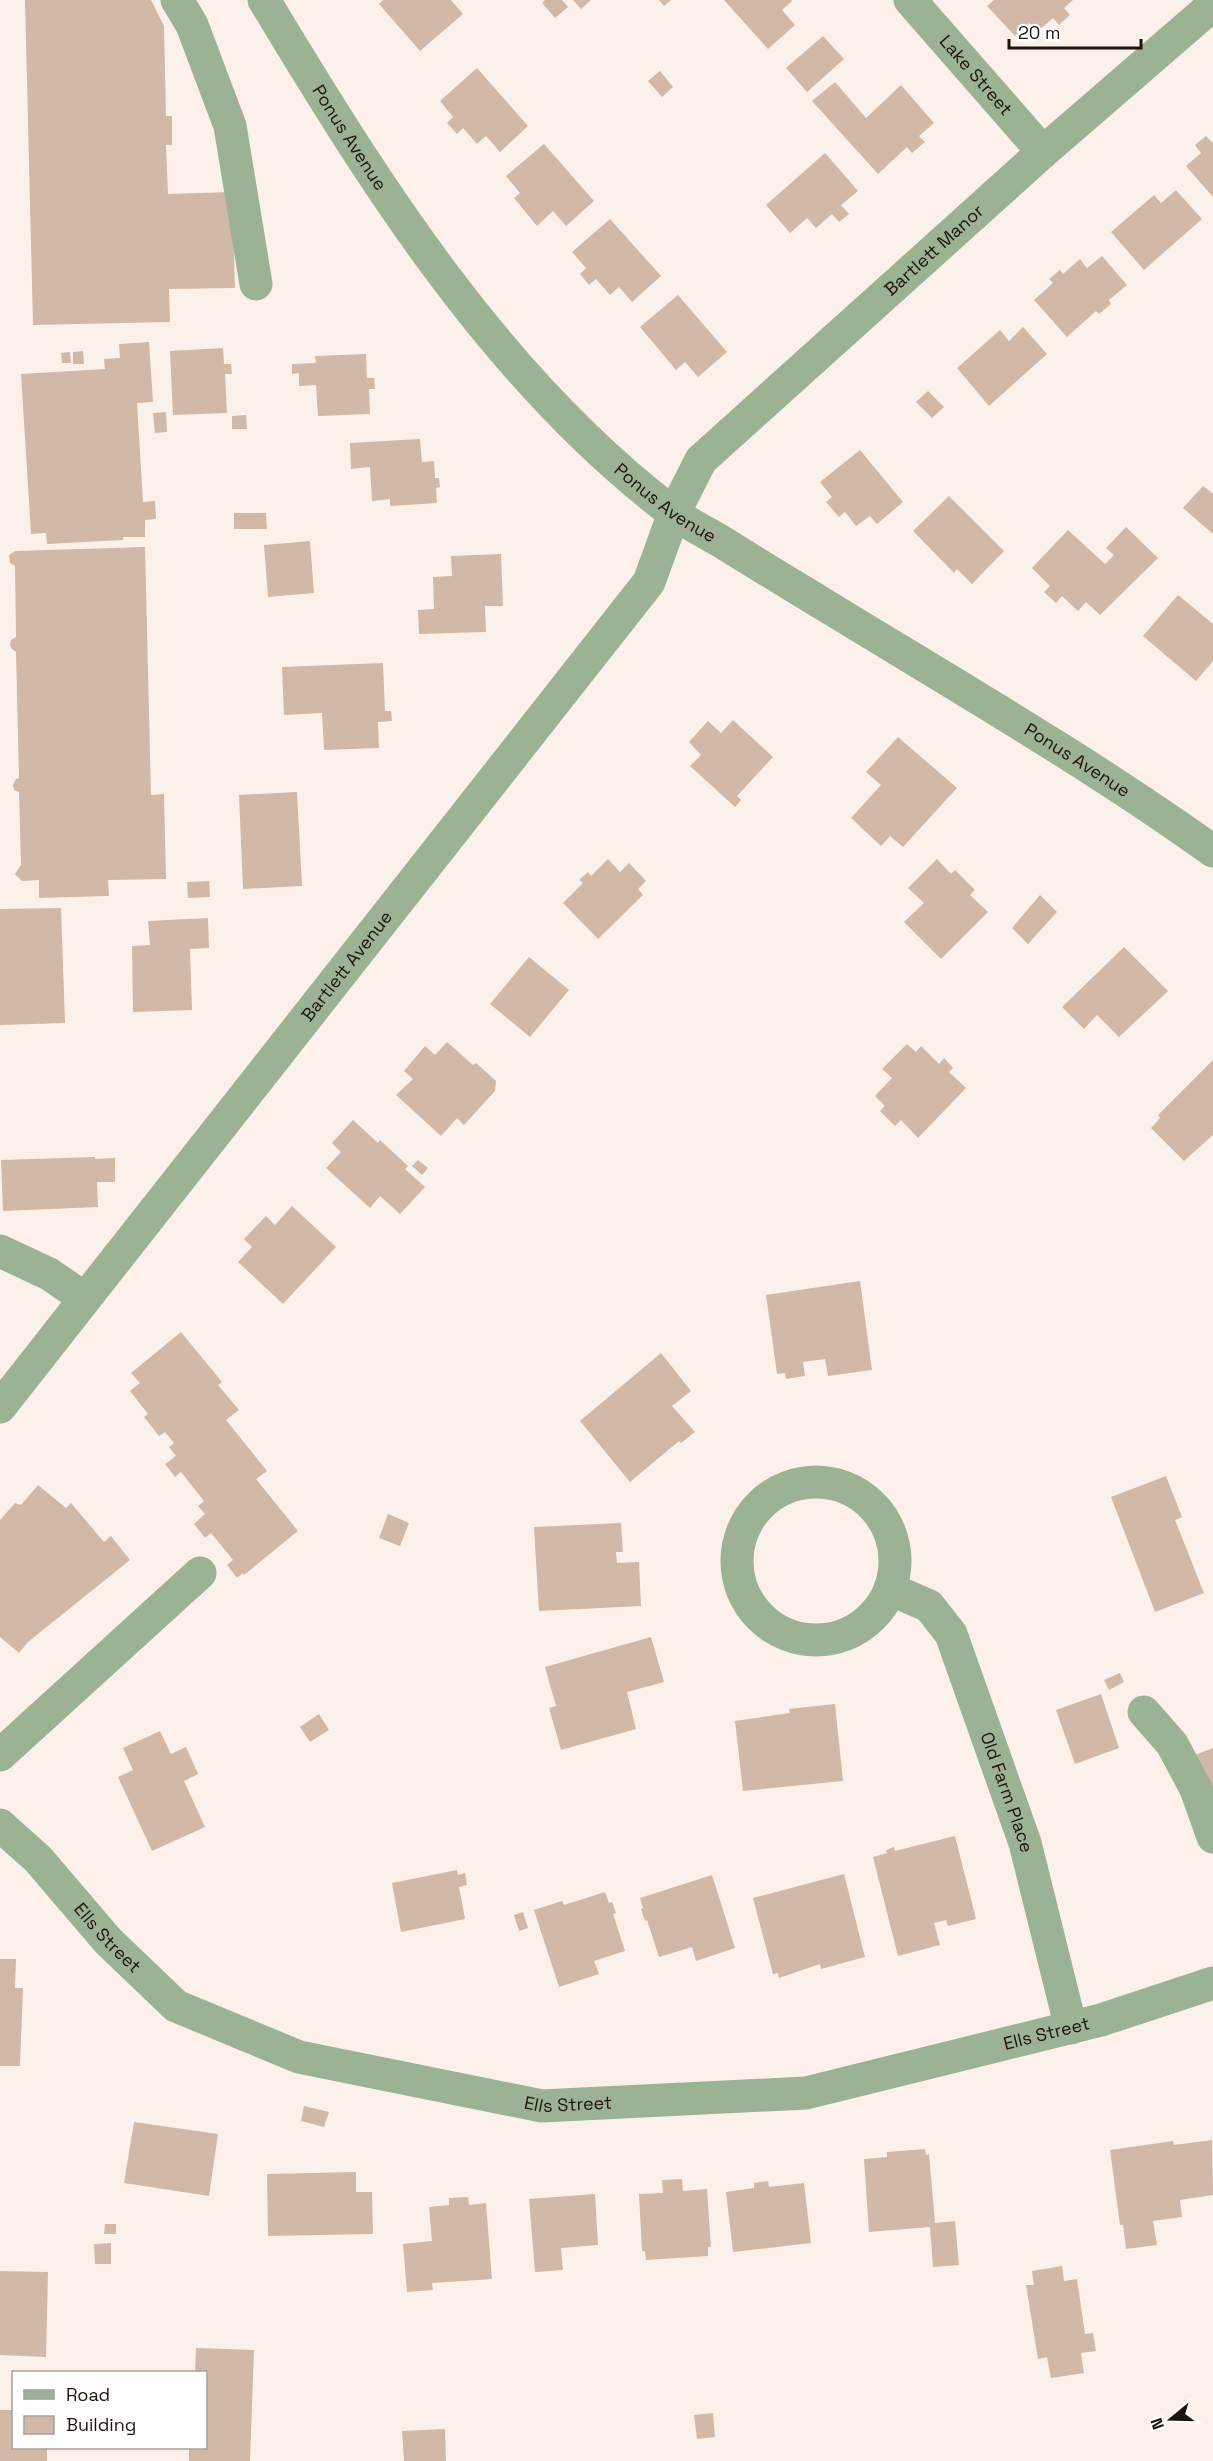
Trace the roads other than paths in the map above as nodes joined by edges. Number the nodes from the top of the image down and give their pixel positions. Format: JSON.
{"nodes":[{"id":1,"x":177,"y":0,"type":"edge"},
{"id":2,"x":264,"y":0,"type":"edge"},
{"id":3,"x":910,"y":0,"type":"edge"},
{"id":4,"x":1213,"y":5,"type":"edge"},
{"id":5,"x":1043,"y":152,"type":"junction"},
{"id":6,"x":256,"y":284,"type":"dead end"},
{"id":7,"x":674,"y":513,"type":"junction"},
{"id":8,"x":1213,"y":851,"type":"edge"},
{"id":9,"x":0,"y":1251,"type":"edge"},
{"id":10,"x":84,"y":1298,"type":"junction"},
{"id":11,"x":0,"y":1407,"type":"edge"},
{"id":12,"x":200,"y":1573,"type":"dead end"},
{"id":13,"x":890,"y":1589,"type":"junction"},
{"id":14,"x":1144,"y":1712,"type":"dead end"},
{"id":15,"x":0,"y":1755,"type":"edge"},
{"id":16,"x":0,"y":1826,"type":"edge"},
{"id":17,"x":1213,"y":1837,"type":"edge"},
{"id":18,"x":1213,"y":1983,"type":"edge"},
{"id":19,"x":1071,"y":2028,"type":"junction"}],
"edges":[{"from":1,"to":6,"type":"street"},
{"from":2,"to":7,"type":"street","name":"Ponus Avenue"},
{"from":3,"to":5,"type":"street","name":"Lake Street"},
{"from":4,"to":5,"type":"street","name":"Bartlett Manor"},
{"from":5,"to":7,"type":"street","name":"Bartlett Manor"},
{"from":7,"to":8,"type":"street","name":"Ponus Avenue"},
{"from":7,"to":10,"type":"street","name":"Bartlett Avenue"},
{"from":9,"to":10,"type":"street"},
{"from":10,"to":11,"type":"street","name":"Bartlett Avenue"},
{"from":12,"to":15,"type":"street"},
{"from":13,"to":13,"type":"street"},
{"from":13,"to":19,"type":"street","name":"Old Farm Place"},
{"from":14,"to":17,"type":"street"},
{"from":16,"to":19,"type":"street","name":"Ells Street"},
{"from":18,"to":19,"type":"street","name":"Ells Street"}]}
